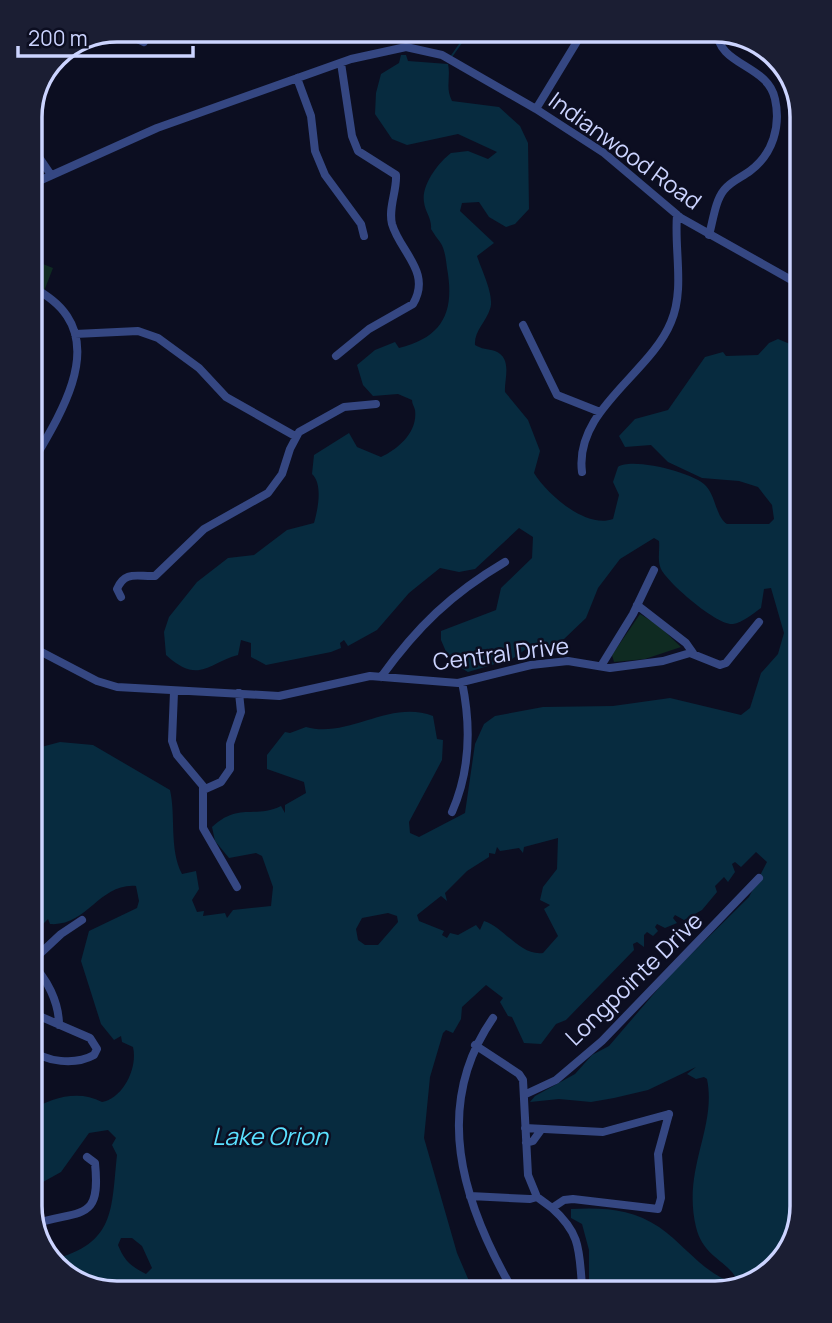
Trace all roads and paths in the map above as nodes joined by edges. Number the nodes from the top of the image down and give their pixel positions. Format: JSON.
{"nodes":[{"id":1,"x":577,"y":42,"type":"edge"},
{"id":2,"x":717,"y":42,"type":"edge"},
{"id":3,"x":341,"y":63,"type":"junction"},
{"id":4,"x":298,"y":78,"type":"junction"},
{"id":5,"x":536,"y":109,"type":"junction"},
{"id":6,"x":42,"y":162,"type":"edge"},
{"id":7,"x":51,"y":175,"type":"junction"},
{"id":8,"x":42,"y":179,"type":"edge"},
{"id":9,"x":677,"y":215,"type":"junction"},
{"id":10,"x":364,"y":236,"type":"dead end"},
{"id":11,"x":709,"y":236,"type":"junction"},
{"id":12,"x":790,"y":280,"type":"edge"},
{"id":13,"x":42,"y":294,"type":"edge"},
{"id":14,"x":523,"y":325,"type":"dead end"},
{"id":15,"x":75,"y":334,"type":"junction"},
{"id":16,"x":336,"y":355,"type":"dead end"},
{"id":17,"x":376,"y":404,"type":"dead end"},
{"id":18,"x":600,"y":412,"type":"junction"},
{"id":19,"x":295,"y":436,"type":"junction"},
{"id":20,"x":42,"y":444,"type":"edge"},
{"id":21,"x":582,"y":472,"type":"dead end"},
{"id":22,"x":505,"y":562,"type":"dead end"},
{"id":23,"x":654,"y":570,"type":"dead end"},
{"id":24,"x":121,"y":597,"type":"dead end"},
{"id":25,"x":637,"y":605,"type":"junction"},
{"id":26,"x":759,"y":622,"type":"dead end"},
{"id":27,"x":42,"y":652,"type":"edge"},
{"id":28,"x":693,"y":653,"type":"junction"},
{"id":29,"x":601,"y":667,"type":"junction"},
{"id":30,"x":381,"y":677,"type":"junction"},
{"id":31,"x":462,"y":682,"type":"junction"},
{"id":32,"x":174,"y":692,"type":"junction"},
{"id":33,"x":239,"y":693,"type":"junction"},
{"id":34,"x":203,"y":790,"type":"junction"},
{"id":35,"x":452,"y":812,"type":"dead end"},
{"id":36,"x":758,"y":878,"type":"dead end"},
{"id":37,"x":237,"y":887,"type":"dead end"},
{"id":38,"x":82,"y":920,"type":"dead end"},
{"id":39,"x":42,"y":952,"type":"edge"},
{"id":40,"x":42,"y":980,"type":"edge"},
{"id":41,"x":42,"y":1017,"type":"edge"},
{"id":42,"x":493,"y":1017,"type":"dead end"},
{"id":43,"x":59,"y":1025,"type":"junction"},
{"id":44,"x":475,"y":1045,"type":"junction"},
{"id":45,"x":42,"y":1056,"type":"edge"},
{"id":46,"x":526,"y":1094,"type":"junction"},
{"id":47,"x":526,"y":1128,"type":"junction"},
{"id":48,"x":541,"y":1130,"type":"junction"},
{"id":49,"x":526,"y":1143,"type":"junction"},
{"id":50,"x":87,"y":1157,"type":"dead end"},
{"id":51,"x":470,"y":1196,"type":"junction"},
{"id":52,"x":537,"y":1196,"type":"junction"},
{"id":53,"x":552,"y":1208,"type":"junction"},
{"id":54,"x":43,"y":1222,"type":"edge"},
{"id":55,"x":507,"y":1281,"type":"edge"},
{"id":56,"x":582,"y":1281,"type":"edge"}],
"edges":[{"from":1,"to":5,"type":"street"},
{"from":2,"to":11,"type":"street"},
{"from":3,"to":4,"type":"street","name":"Indianwood Road"},
{"from":3,"to":5,"type":"street","name":"Indianwood Road"},
{"from":3,"to":16,"type":"street"},
{"from":4,"to":7,"type":"street","name":"Indianwood Road"},
{"from":4,"to":10,"type":"street"},
{"from":5,"to":9,"type":"street","name":"Indianwood Road"},
{"from":6,"to":7,"type":"street"},
{"from":7,"to":8,"type":"street","name":"Indianwood Road"},
{"from":9,"to":11,"type":"street","name":"Indianwood Road"},
{"from":9,"to":18,"type":"street"},
{"from":11,"to":12,"type":"street","name":"Indianwood Road"},
{"from":13,"to":15,"type":"street"},
{"from":14,"to":18,"type":"street"},
{"from":15,"to":19,"type":"street"},
{"from":15,"to":20,"type":"street"},
{"from":17,"to":19,"type":"street"},
{"from":18,"to":21,"type":"street"},
{"from":19,"to":24,"type":"street"},
{"from":22,"to":30,"type":"street"},
{"from":23,"to":25,"type":"street"},
{"from":25,"to":28,"type":"street"},
{"from":25,"to":29,"type":"street"},
{"from":26,"to":28,"type":"street"},
{"from":27,"to":32,"type":"street","name":"Central Drive"},
{"from":28,"to":29,"type":"street","name":"Central Drive"},
{"from":29,"to":31,"type":"street","name":"Central Drive"},
{"from":30,"to":31,"type":"street","name":"Central Drive"},
{"from":30,"to":33,"type":"street","name":"Central Drive"},
{"from":31,"to":35,"type":"street"},
{"from":32,"to":33,"type":"street","name":"Central Drive"},
{"from":32,"to":34,"type":"street"},
{"from":33,"to":34,"type":"street"},
{"from":34,"to":37,"type":"street"},
{"from":36,"to":46,"type":"street","name":"Longpointe Drive"},
{"from":38,"to":39,"type":"street"},
{"from":40,"to":43,"type":"street"},
{"from":41,"to":43,"type":"street"},
{"from":42,"to":44,"type":"street"},
{"from":43,"to":45,"type":"street"},
{"from":44,"to":46,"type":"street"},
{"from":44,"to":51,"type":"street"},
{"from":46,"to":47,"type":"street"},
{"from":47,"to":48,"type":"street"},
{"from":47,"to":49,"type":"street"},
{"from":48,"to":49,"type":"street"},
{"from":48,"to":53,"type":"street"},
{"from":49,"to":52,"type":"street"},
{"from":50,"to":54,"type":"street"},
{"from":51,"to":52,"type":"street"},
{"from":51,"to":55,"type":"street"},
{"from":52,"to":53,"type":"street"},
{"from":53,"to":56,"type":"street"}]}
